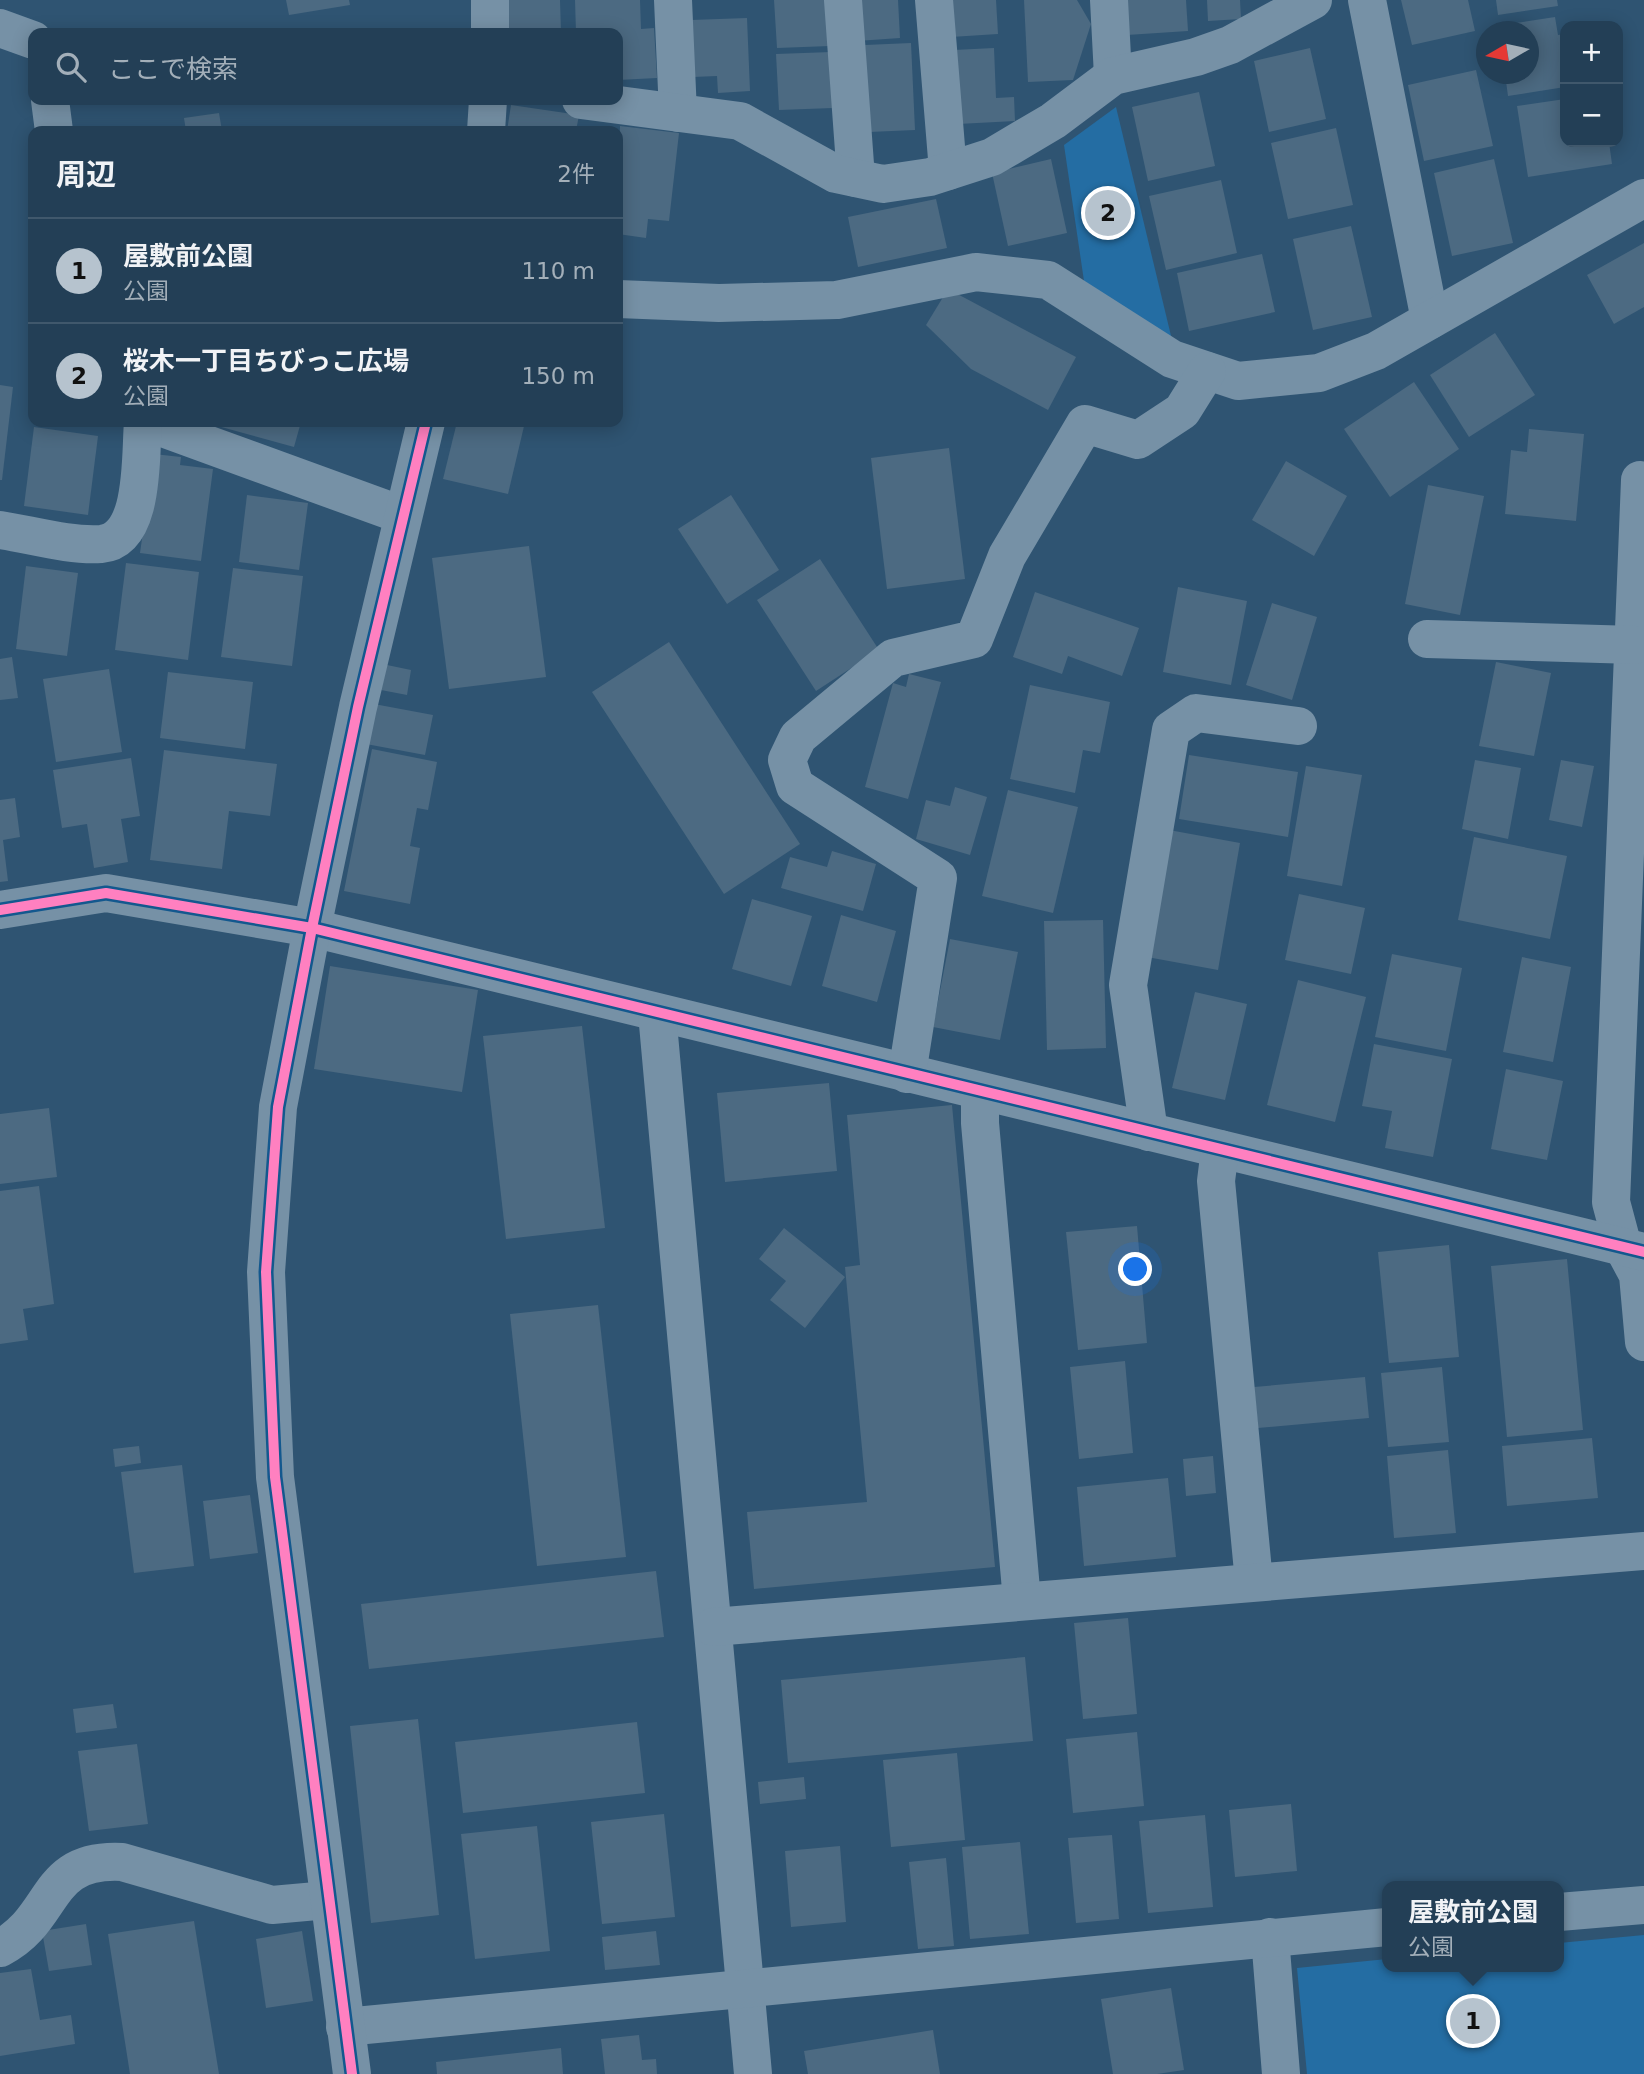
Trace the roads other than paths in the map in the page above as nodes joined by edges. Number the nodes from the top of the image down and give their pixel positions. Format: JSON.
{"nodes":[{"id":1,"x":489,"y":0,"type":"edge"},
{"id":2,"x":673,"y":0,"type":"edge"},
{"id":3,"x":843,"y":0,"type":"edge"},
{"id":4,"x":934,"y":0,"type":"edge"},
{"id":5,"x":1109,"y":0,"type":"edge"},
{"id":6,"x":1313,"y":0,"type":"edge"},
{"id":7,"x":1367,"y":0,"type":"edge"},
{"id":8,"x":0,"y":28,"type":"edge"},
{"id":9,"x":490,"y":28,"type":"edge"},
{"id":10,"x":28,"y":38,"type":"edge"},
{"id":11,"x":1113,"y":76,"type":"junction"},
{"id":12,"x":51,"y":105,"type":"edge"},
{"id":13,"x":488,"y":105,"type":"edge"},
{"id":14,"x":619,"y":105,"type":"edge"},
{"id":15,"x":678,"y":113,"type":"junction"},
{"id":16,"x":53,"y":126,"type":"edge"},
{"id":17,"x":486,"y":126,"type":"edge"},
{"id":18,"x":948,"y":171,"type":"junction"},
{"id":19,"x":856,"y":178,"type":"junction"},
{"id":20,"x":1644,"y":198,"type":"edge"},
{"id":21,"x":623,"y":299,"type":"edge"},
{"id":22,"x":1430,"y":320,"type":"junction"},
{"id":23,"x":1208,"y":371,"type":"junction"},
{"id":24,"x":144,"y":427,"type":"edge"},
{"id":25,"x":158,"y":427,"type":"edge"},
{"id":26,"x":425,"y":427,"type":"edge"},
{"id":27,"x":1640,"y":480,"type":"dead end"},
{"id":28,"x":401,"y":515,"type":"junction"},
{"id":29,"x":0,"y":530,"type":"edge"},
{"id":30,"x":1638,"y":622,"type":"edge"},
{"id":31,"x":1427,"y":639,"type":"dead end"},
{"id":32,"x":1297,"y":726,"type":"dead end"},
{"id":33,"x":0,"y":910,"type":"edge"},
{"id":34,"x":312,"y":928,"type":"junction"},
{"id":35,"x":657,"y":1013,"type":"junction"},
{"id":36,"x":907,"y":1074,"type":"junction"},
{"id":37,"x":981,"y":1092,"type":"junction"},
{"id":38,"x":1149,"y":1132,"type":"junction"},
{"id":39,"x":1220,"y":1149,"type":"junction"},
{"id":40,"x":1633,"y":1249,"type":"edge"},
{"id":41,"x":1644,"y":1342,"type":"edge"},
{"id":42,"x":1644,"y":1550,"type":"edge"},
{"id":43,"x":1254,"y":1582,"type":"junction"},
{"id":44,"x":1023,"y":1601,"type":"junction"},
{"id":45,"x":713,"y":1627,"type":"junction"},
{"id":46,"x":328,"y":1900,"type":"junction"},
{"id":47,"x":1644,"y":1905,"type":"edge"},
{"id":48,"x":1564,"y":1912,"type":"edge"},
{"id":49,"x":1382,"y":1927,"type":"edge"},
{"id":50,"x":1270,"y":1937,"type":"junction"},
{"id":51,"x":0,"y":1948,"type":"edge"},
{"id":52,"x":746,"y":1988,"type":"junction"},
{"id":53,"x":345,"y":2027,"type":"junction"},
{"id":54,"x":352,"y":2074,"type":"edge"},
{"id":55,"x":753,"y":2074,"type":"edge"},
{"id":56,"x":1281,"y":2074,"type":"edge"}],
"edges":[{"from":1,"to":9,"type":"street"},
{"from":2,"to":15,"type":"street"},
{"from":3,"to":19,"type":"street"},
{"from":4,"to":18,"type":"street"},
{"from":5,"to":11,"type":"street"},
{"from":6,"to":11,"type":"street"},
{"from":7,"to":22,"type":"street"},
{"from":8,"to":10,"type":"street"},
{"from":11,"to":18,"type":"street"},
{"from":12,"to":16,"type":"street"},
{"from":13,"to":17,"type":"street"},
{"from":14,"to":15,"type":"street"},
{"from":15,"to":19,"type":"street"},
{"from":18,"to":19,"type":"street"},
{"from":20,"to":22,"type":"street"},
{"from":21,"to":23,"type":"street"},
{"from":22,"to":23,"type":"street"},
{"from":23,"to":36,"type":"street"},
{"from":24,"to":29,"type":"street"},
{"from":25,"to":28,"type":"street"},
{"from":26,"to":28,"type":"street"},
{"from":27,"to":30,"type":"street"},
{"from":28,"to":34,"type":"street"},
{"from":30,"to":31,"type":"street"},
{"from":30,"to":40,"type":"street"},
{"from":32,"to":38,"type":"street"},
{"from":33,"to":34,"type":"street"},
{"from":34,"to":35,"type":"street"},
{"from":34,"to":46,"type":"street"},
{"from":35,"to":36,"type":"street"},
{"from":35,"to":45,"type":"street"},
{"from":36,"to":37,"type":"street"},
{"from":37,"to":38,"type":"street"},
{"from":37,"to":44,"type":"street"},
{"from":38,"to":39,"type":"street"},
{"from":39,"to":40,"type":"street"},
{"from":39,"to":43,"type":"street"},
{"from":40,"to":41,"type":"street"},
{"from":42,"to":43,"type":"street"},
{"from":43,"to":44,"type":"street"},
{"from":44,"to":45,"type":"street"},
{"from":45,"to":52,"type":"street"},
{"from":46,"to":51,"type":"street"},
{"from":46,"to":53,"type":"street"},
{"from":47,"to":48,"type":"street"},
{"from":49,"to":50,"type":"street"},
{"from":50,"to":52,"type":"street"},
{"from":50,"to":56,"type":"street"},
{"from":52,"to":53,"type":"street"},
{"from":52,"to":55,"type":"street"},
{"from":53,"to":54,"type":"street"}]}
